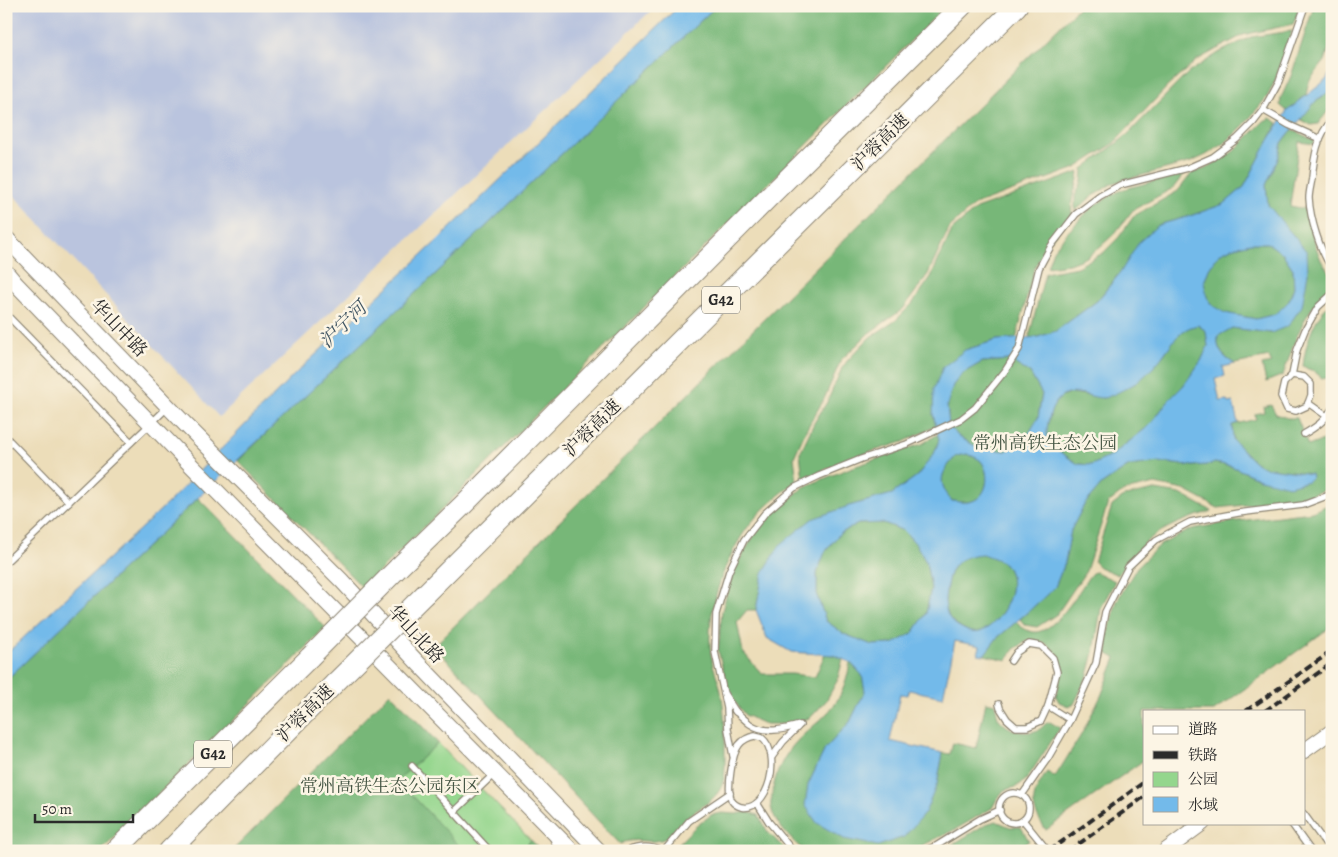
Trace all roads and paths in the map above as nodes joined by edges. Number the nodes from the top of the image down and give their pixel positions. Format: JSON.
{"nodes":[{"id":1,"x":962,"y":6,"type":"edge"},
{"id":2,"x":1017,"y":6,"type":"edge"},
{"id":3,"x":1305,"y":6,"type":"edge"},
{"id":4,"x":1263,"y":110,"type":"junction"},
{"id":5,"x":1332,"y":120,"type":"edge"},
{"id":6,"x":1320,"y":139,"type":"junction"},
{"id":7,"x":10,"y":244,"type":"edge"},
{"id":8,"x":1332,"y":268,"type":"edge"},
{"id":9,"x":6,"y":272,"type":"edge"},
{"id":10,"x":1332,"y":294,"type":"edge"},
{"id":11,"x":6,"y":314,"type":"edge"},
{"id":12,"x":1292,"y":375,"type":"junction"},
{"id":13,"x":1308,"y":403,"type":"junction"},
{"id":14,"x":169,"y":406,"type":"junction"},
{"id":15,"x":1332,"y":409,"type":"edge"},
{"id":16,"x":1328,"y":417,"type":"junction"},
{"id":17,"x":152,"y":423,"type":"junction"},
{"id":18,"x":1304,"y":434,"type":"dead end"},
{"id":19,"x":6,"y":438,"type":"edge"},
{"id":20,"x":131,"y":442,"type":"junction"},
{"id":21,"x":205,"y":443,"type":"joint"},
{"id":22,"x":1332,"y":494,"type":"edge"},
{"id":23,"x":69,"y":502,"type":"junction"},
{"id":24,"x":6,"y":562,"type":"edge"},
{"id":25,"x":1011,"y":661,"type":"dead end"},
{"id":26,"x":724,"y":693,"type":"junction"},
{"id":27,"x":1000,"y":704,"type":"dead end"},
{"id":28,"x":1048,"y":706,"type":"junction"},
{"id":29,"x":736,"y":710,"type":"junction"},
{"id":30,"x":1070,"y":720,"type":"junction"},
{"id":31,"x":764,"y":730,"type":"junction"},
{"id":32,"x":1332,"y":731,"type":"edge"},
{"id":33,"x":754,"y":732,"type":"junction"},
{"id":34,"x":747,"y":738,"type":"junction"},
{"id":35,"x":762,"y":738,"type":"junction"},
{"id":36,"x":1306,"y":750,"type":"edge"},
{"id":37,"x":733,"y":756,"type":"junction"},
{"id":38,"x":772,"y":757,"type":"junction"},
{"id":39,"x":412,"y":766,"type":"dead end"},
{"id":40,"x":495,"y":773,"type":"junction"},
{"id":41,"x":730,"y":793,"type":"junction"},
{"id":42,"x":1022,"y":795,"type":"junction"},
{"id":43,"x":757,"y":804,"type":"junction"},
{"id":44,"x":1000,"y":810,"type":"junction"},
{"id":45,"x":454,"y":812,"type":"junction"},
{"id":46,"x":1306,"y":817,"type":"edge"},
{"id":47,"x":1023,"y":820,"type":"junction"},
{"id":48,"x":1202,"y":824,"type":"edge"},
{"id":49,"x":1292,"y":824,"type":"edge"},
{"id":50,"x":549,"y":827,"type":"junction"},
{"id":51,"x":115,"y":851,"type":"edge"},
{"id":52,"x":169,"y":851,"type":"edge"},
{"id":53,"x":490,"y":851,"type":"edge"},
{"id":54,"x":558,"y":851,"type":"edge"},
{"id":55,"x":572,"y":851,"type":"edge"},
{"id":56,"x":599,"y":851,"type":"edge"},
{"id":57,"x":628,"y":851,"type":"edge"},
{"id":58,"x":664,"y":851,"type":"edge"},
{"id":59,"x":794,"y":851,"type":"edge"},
{"id":60,"x":923,"y":851,"type":"edge"},
{"id":61,"x":1048,"y":851,"type":"edge"},
{"id":62,"x":1165,"y":851,"type":"edge"},
{"id":63,"x":1311,"y":851,"type":"edge"},
{"id":64,"x":1331,"y":851,"type":"edge"}],
"edges":[{"from":1,"to":51,"type":"highway","name":"沪蓉高速","number":"G42","bridge":true},
{"from":2,"to":52,"type":"highway","name":"沪蓉高速","number":"G42","bridge":true},
{"from":3,"to":4,"type":"lane"},
{"from":4,"to":6,"type":"lane"},
{"from":4,"to":26,"type":"lane"},
{"from":5,"to":6,"type":"lane"},
{"from":6,"to":8,"type":"lane"},
{"from":7,"to":14,"type":"main road","name":"华山中路"},
{"from":9,"to":17,"type":"main road"},
{"from":10,"to":12,"type":"lane"},
{"from":11,"to":20,"type":"lane"},
{"from":12,"to":13,"type":"lane"},
{"from":12,"to":13,"type":"lane"},
{"from":13,"to":16,"type":"lane"},
{"from":14,"to":17,"type":"lane"},
{"from":14,"to":21,"type":"main road","name":"华山中路"},
{"from":15,"to":16,"type":"lane"},
{"from":16,"to":18,"type":"lane"},
{"from":17,"to":20,"type":"lane"},
{"from":17,"to":40,"type":"main road"},
{"from":19,"to":23,"type":"lane"},
{"from":20,"to":23,"type":"lane"},
{"from":21,"to":56,"type":"main road","name":"华山北路"},
{"from":22,"to":30,"type":"lane"},
{"from":23,"to":24,"type":"lane"},
{"from":25,"to":28,"type":"lane"},
{"from":26,"to":29,"type":"lane"},
{"from":26,"to":37,"type":"lane"},
{"from":27,"to":28,"type":"lane"},
{"from":28,"to":30,"type":"lane"},
{"from":29,"to":31,"type":"lane"},
{"from":29,"to":33,"type":"lane"},
{"from":30,"to":42,"type":"lane"},
{"from":31,"to":33,"type":"lane"},
{"from":31,"to":38,"type":"lane"},
{"from":32,"to":36,"type":"street"},
{"from":33,"to":34,"type":"lane"},
{"from":33,"to":35,"type":"lane"},
{"from":34,"to":35,"type":"lane"},
{"from":34,"to":37,"type":"lane"},
{"from":35,"to":38,"type":"lane"},
{"from":37,"to":41,"type":"lane"},
{"from":38,"to":43,"type":"lane"},
{"from":39,"to":45,"type":"lane"},
{"from":40,"to":45,"type":"lane"},
{"from":40,"to":50,"type":"main road"},
{"from":41,"to":43,"type":"lane"},
{"from":41,"to":58,"type":"lane"},
{"from":42,"to":44,"type":"lane"},
{"from":42,"to":47,"type":"lane"},
{"from":43,"to":59,"type":"lane"},
{"from":44,"to":47,"type":"lane"},
{"from":44,"to":60,"type":"lane"},
{"from":45,"to":53,"type":"lane"},
{"from":46,"to":64,"type":"lane"},
{"from":47,"to":61,"type":"lane"},
{"from":48,"to":62,"type":"street"},
{"from":49,"to":63,"type":"lane"},
{"from":50,"to":54,"type":"lane"},
{"from":50,"to":55,"type":"main road"},
{"from":57,"to":58,"type":"lane"}]}
